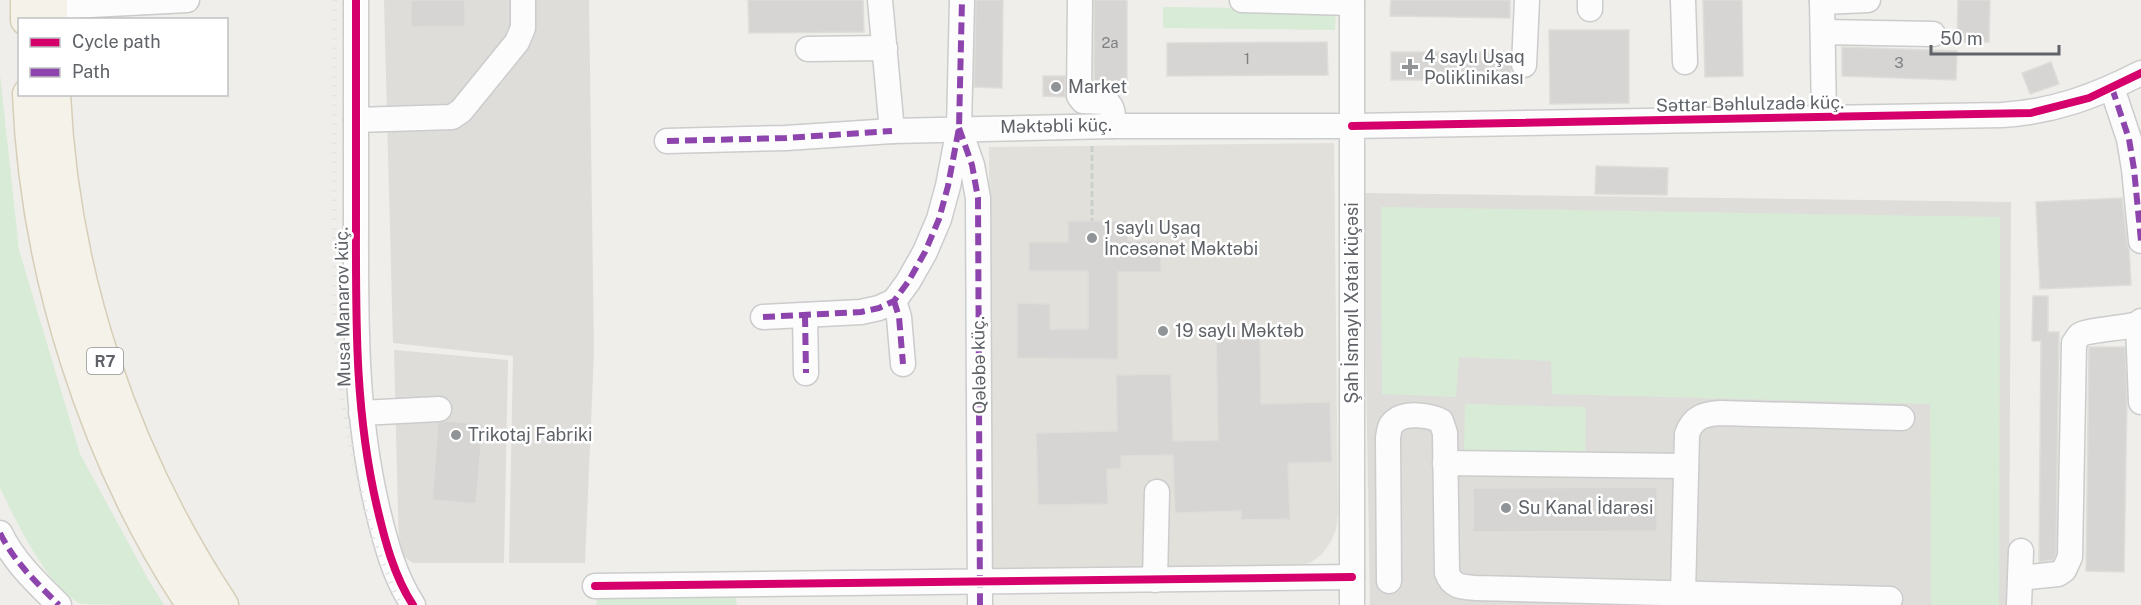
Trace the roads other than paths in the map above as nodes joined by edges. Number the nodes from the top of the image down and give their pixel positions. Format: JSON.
{"nodes":[{"id":1,"x":187,"y":0,"type":"edge"},
{"id":2,"x":356,"y":0,"type":"edge"},
{"id":3,"x":523,"y":0,"type":"edge"},
{"id":4,"x":880,"y":0,"type":"edge"},
{"id":5,"x":962,"y":0,"type":"edge"},
{"id":6,"x":1080,"y":0,"type":"edge"},
{"id":7,"x":1242,"y":0,"type":"edge"},
{"id":8,"x":1527,"y":0,"type":"edge"},
{"id":9,"x":1683,"y":0,"type":"edge"},
{"id":10,"x":1868,"y":0,"type":"edge"},
{"id":11,"x":1822,"y":1,"type":"edge"},
{"id":12,"x":1352,"y":2,"type":"edge"},
{"id":13,"x":46,"y":7,"type":"edge"},
{"id":14,"x":29,"y":18,"type":"edge"},
{"id":15,"x":1823,"y":32,"type":"junction"},
{"id":16,"x":1934,"y":34,"type":"dead end"},
{"id":17,"x":885,"y":48,"type":"junction"},
{"id":18,"x":808,"y":49,"type":"dead end"},
{"id":19,"x":1685,"y":62,"type":"dead end"},
{"id":20,"x":1524,"y":65,"type":"dead end"},
{"id":21,"x":2141,"y":73,"type":"edge"},
{"id":22,"x":2112,"y":88,"type":"junction"},
{"id":23,"x":28,"y":96,"type":"edge"},
{"id":24,"x":55,"y":96,"type":"edge"},
{"id":25,"x":1824,"y":118,"type":"junction"},
{"id":26,"x":356,"y":120,"type":"junction"},
{"id":27,"x":1103,"y":126,"type":"junction"},
{"id":28,"x":1352,"y":126,"type":"junction"},
{"id":29,"x":959,"y":128,"type":"junction"},
{"id":30,"x":892,"y":131,"type":"junction"},
{"id":31,"x":667,"y":141,"type":"dead end"},
{"id":32,"x":2141,"y":241,"type":"edge"},
{"id":33,"x":894,"y":301,"type":"junction"},
{"id":34,"x":805,"y":315,"type":"junction"},
{"id":35,"x":763,"y":317,"type":"dead end"},
{"id":36,"x":2140,"y":322,"type":"edge"},
{"id":37,"x":903,"y":364,"type":"dead end"},
{"id":38,"x":806,"y":373,"type":"dead end"},
{"id":39,"x":2141,"y":402,"type":"edge"},
{"id":40,"x":439,"y":409,"type":"dead end"},
{"id":41,"x":361,"y":414,"type":"junction"},
{"id":42,"x":1902,"y":418,"type":"dead end"},
{"id":43,"x":1445,"y":463,"type":"junction"},
{"id":44,"x":1686,"y":466,"type":"junction"},
{"id":45,"x":1157,"y":492,"type":"dead end"},
{"id":46,"x":1352,"y":508,"type":"junction"},
{"id":47,"x":1388,"y":508,"type":"junction"},
{"id":48,"x":0,"y":533,"type":"edge"},
{"id":49,"x":2021,"y":551,"type":"dead end"},
{"id":50,"x":1352,"y":577,"type":"junction"},
{"id":51,"x":2020,"y":578,"type":"junction"},
{"id":52,"x":1155,"y":580,"type":"junction"},
{"id":53,"x":1389,"y":581,"type":"dead end"},
{"id":54,"x":595,"y":586,"type":"dead end"},
{"id":55,"x":981,"y":594,"type":"edge"},
{"id":56,"x":1683,"y":594,"type":"junction"},
{"id":57,"x":1890,"y":599,"type":"dead end"},
{"id":58,"x":59,"y":605,"type":"edge"},
{"id":59,"x":192,"y":605,"type":"edge"},
{"id":60,"x":223,"y":605,"type":"edge"},
{"id":61,"x":413,"y":605,"type":"edge"},
{"id":62,"x":1352,"y":605,"type":"edge"},
{"id":63,"x":2019,"y":605,"type":"edge"}],
"edges":[{"from":1,"to":13,"type":"street"},
{"from":2,"to":26,"type":"street","name":"Musa Manarov küç."},
{"from":3,"to":26,"type":"street"},
{"from":4,"to":17,"type":"street"},
{"from":5,"to":29,"type":"street"},
{"from":6,"to":27,"type":"street"},
{"from":7,"to":12,"type":"street"},
{"from":8,"to":20,"type":"street"},
{"from":9,"to":19,"type":"street"},
{"from":10,"to":11,"type":"street"},
{"from":11,"to":15,"type":"street"},
{"from":12,"to":28,"type":"street","name":"Şah İsmayıl Xətai küçəsi"},
{"from":13,"to":14,"type":"main road"},
{"from":15,"to":16,"type":"street"},
{"from":15,"to":25,"type":"street"},
{"from":17,"to":18,"type":"street"},
{"from":17,"to":30,"type":"street"},
{"from":21,"to":22,"type":"street","name":"Səttar Bəhlulzadə küç."},
{"from":22,"to":25,"type":"street","name":"Səttar Bəhlulzadə küç."},
{"from":22,"to":32,"type":"street"},
{"from":23,"to":59,"type":"main road","number":"R7"},
{"from":24,"to":60,"type":"main road","number":"R7"},
{"from":25,"to":28,"type":"street","name":"Səttar Bəhlulzadə küç."},
{"from":26,"to":41,"type":"street","name":"Musa Manarov küç."},
{"from":27,"to":28,"type":"street","name":"Məktəbli küç."},
{"from":27,"to":29,"type":"street","name":"Məktəbli küç."},
{"from":28,"to":46,"type":"street","name":"Şah İsmayıl Xətai küçəsi"},
{"from":29,"to":30,"type":"street","name":"Məktəbli küç."},
{"from":29,"to":33,"type":"street"},
{"from":29,"to":55,"type":"street","name":"Qələbə küç."},
{"from":30,"to":31,"type":"street","name":"Məktəbli küç."},
{"from":33,"to":34,"type":"street"},
{"from":33,"to":37,"type":"street"},
{"from":34,"to":35,"type":"street"},
{"from":34,"to":38,"type":"street"},
{"from":36,"to":39,"type":"street"},
{"from":36,"to":51,"type":"street"},
{"from":40,"to":41,"type":"street"},
{"from":41,"to":61,"type":"street","name":"Musa Manarov küç."},
{"from":42,"to":44,"type":"street"},
{"from":43,"to":44,"type":"street"},
{"from":43,"to":47,"type":"street"},
{"from":43,"to":56,"type":"street"},
{"from":44,"to":56,"type":"street"},
{"from":45,"to":52,"type":"street"},
{"from":46,"to":47,"type":"street"},
{"from":46,"to":50,"type":"street","name":"Şah İsmayıl Xətai küçəsi"},
{"from":47,"to":53,"type":"street"},
{"from":48,"to":58,"type":"street"},
{"from":49,"to":51,"type":"street"},
{"from":50,"to":52,"type":"street"},
{"from":50,"to":62,"type":"street","name":"Şah İsmayıl Xətai küçəsi"},
{"from":51,"to":63,"type":"street"},
{"from":52,"to":55,"type":"street"},
{"from":54,"to":55,"type":"street"},
{"from":56,"to":57,"type":"street"}]}
